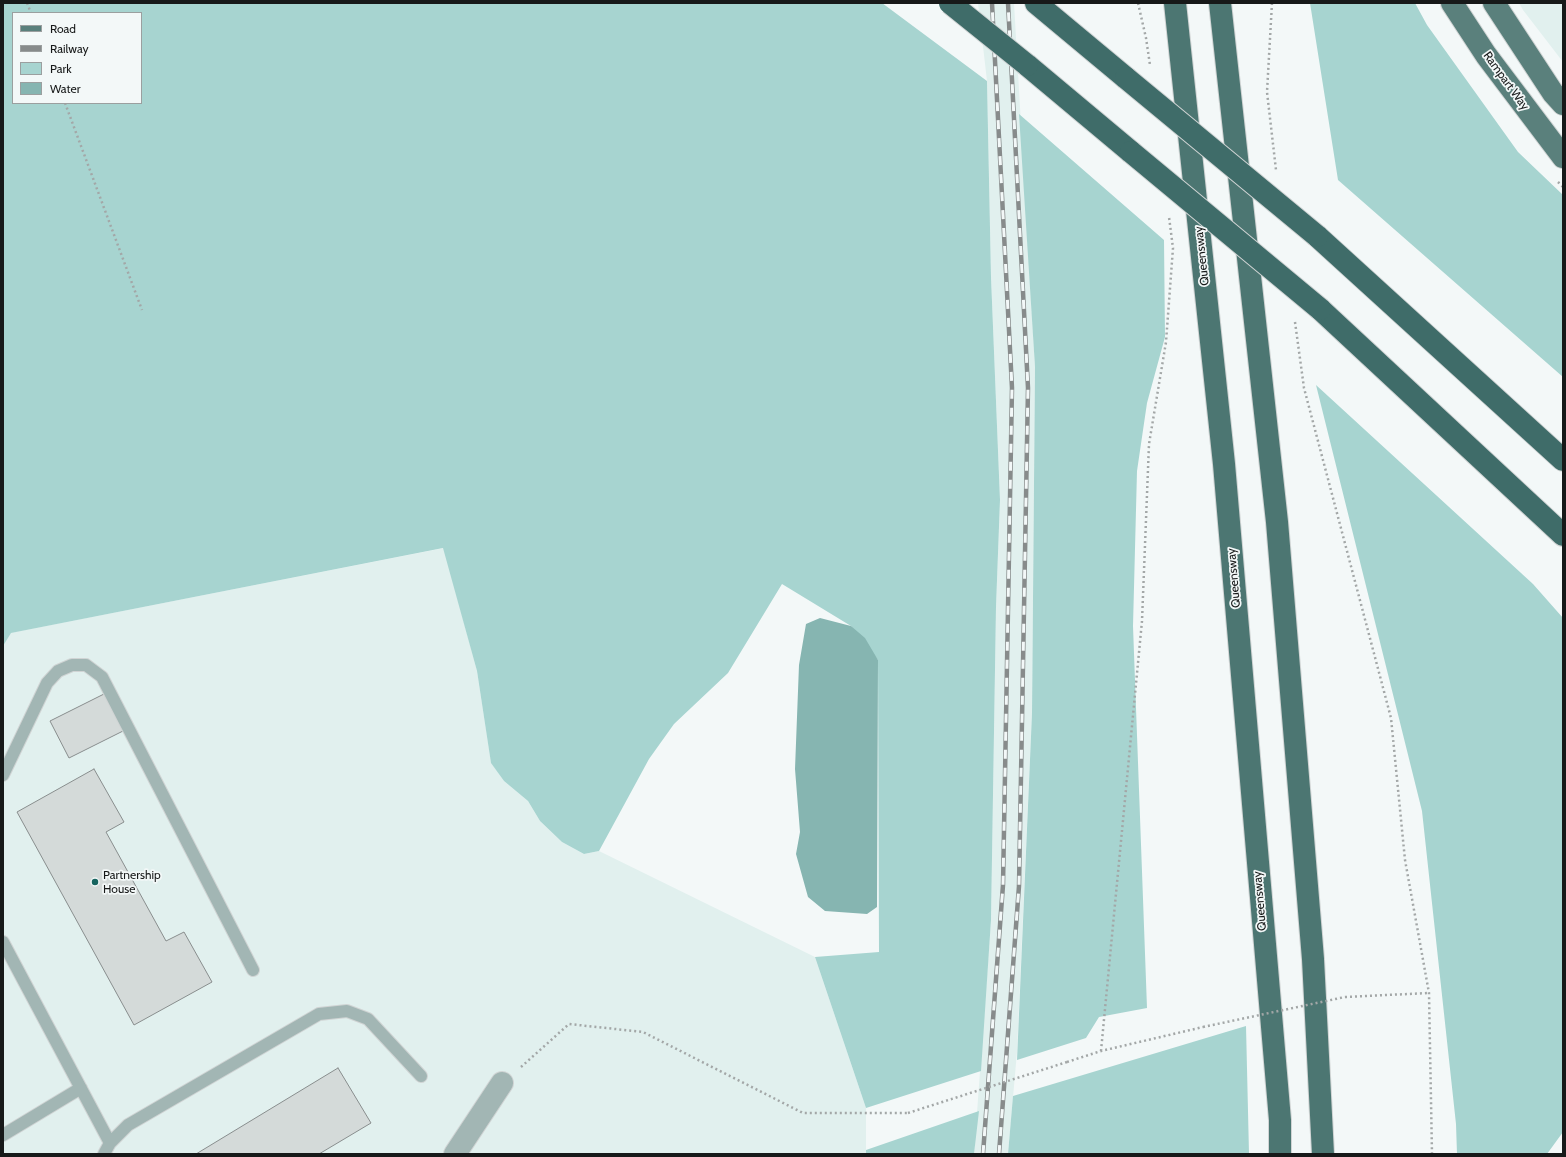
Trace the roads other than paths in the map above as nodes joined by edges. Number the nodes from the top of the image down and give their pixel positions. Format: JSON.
{"nodes":[{"id":1,"x":950,"y":3,"type":"edge"},
{"id":2,"x":1036,"y":3,"type":"edge"},
{"id":3,"x":1175,"y":3,"type":"edge"},
{"id":4,"x":1220,"y":3,"type":"edge"},
{"id":5,"x":1452,"y":3,"type":"edge"},
{"id":6,"x":1494,"y":3,"type":"edge"},
{"id":7,"x":1563,"y":104,"type":"edge"},
{"id":8,"x":1563,"y":157,"type":"edge"},
{"id":9,"x":1563,"y":460,"type":"edge"},
{"id":10,"x":1563,"y":536,"type":"edge"},
{"id":11,"x":3,"y":775,"type":"edge"},
{"id":12,"x":3,"y":942,"type":"edge"},
{"id":13,"x":253,"y":970,"type":"dead end"},
{"id":14,"x":420,"y":1076,"type":"dead end"},
{"id":15,"x":502,"y":1083,"type":"road end"},
{"id":16,"x":81,"y":1088,"type":"junction"},
{"id":17,"x":3,"y":1135,"type":"edge"},
{"id":18,"x":110,"y":1143,"type":"junction"},
{"id":19,"x":104,"y":1154,"type":"edge"},
{"id":20,"x":455,"y":1154,"type":"edge"},
{"id":21,"x":1280,"y":1154,"type":"edge"},
{"id":22,"x":1323,"y":1154,"type":"edge"}],
"edges":[{"from":1,"to":10,"type":"highway","bridge":true},
{"from":2,"to":9,"type":"highway","bridge":true},
{"from":3,"to":21,"type":"highway","name":"Queensway"},
{"from":4,"to":22,"type":"highway"},
{"from":5,"to":8,"type":"main road","name":"Rampart Way"},
{"from":6,"to":7,"type":"main road"},
{"from":11,"to":13,"type":"lane"},
{"from":12,"to":16,"type":"lane"},
{"from":14,"to":18,"type":"lane"},
{"from":15,"to":20,"type":"street"},
{"from":16,"to":17,"type":"lane"},
{"from":16,"to":18,"type":"lane"},
{"from":18,"to":19,"type":"lane"}]}
